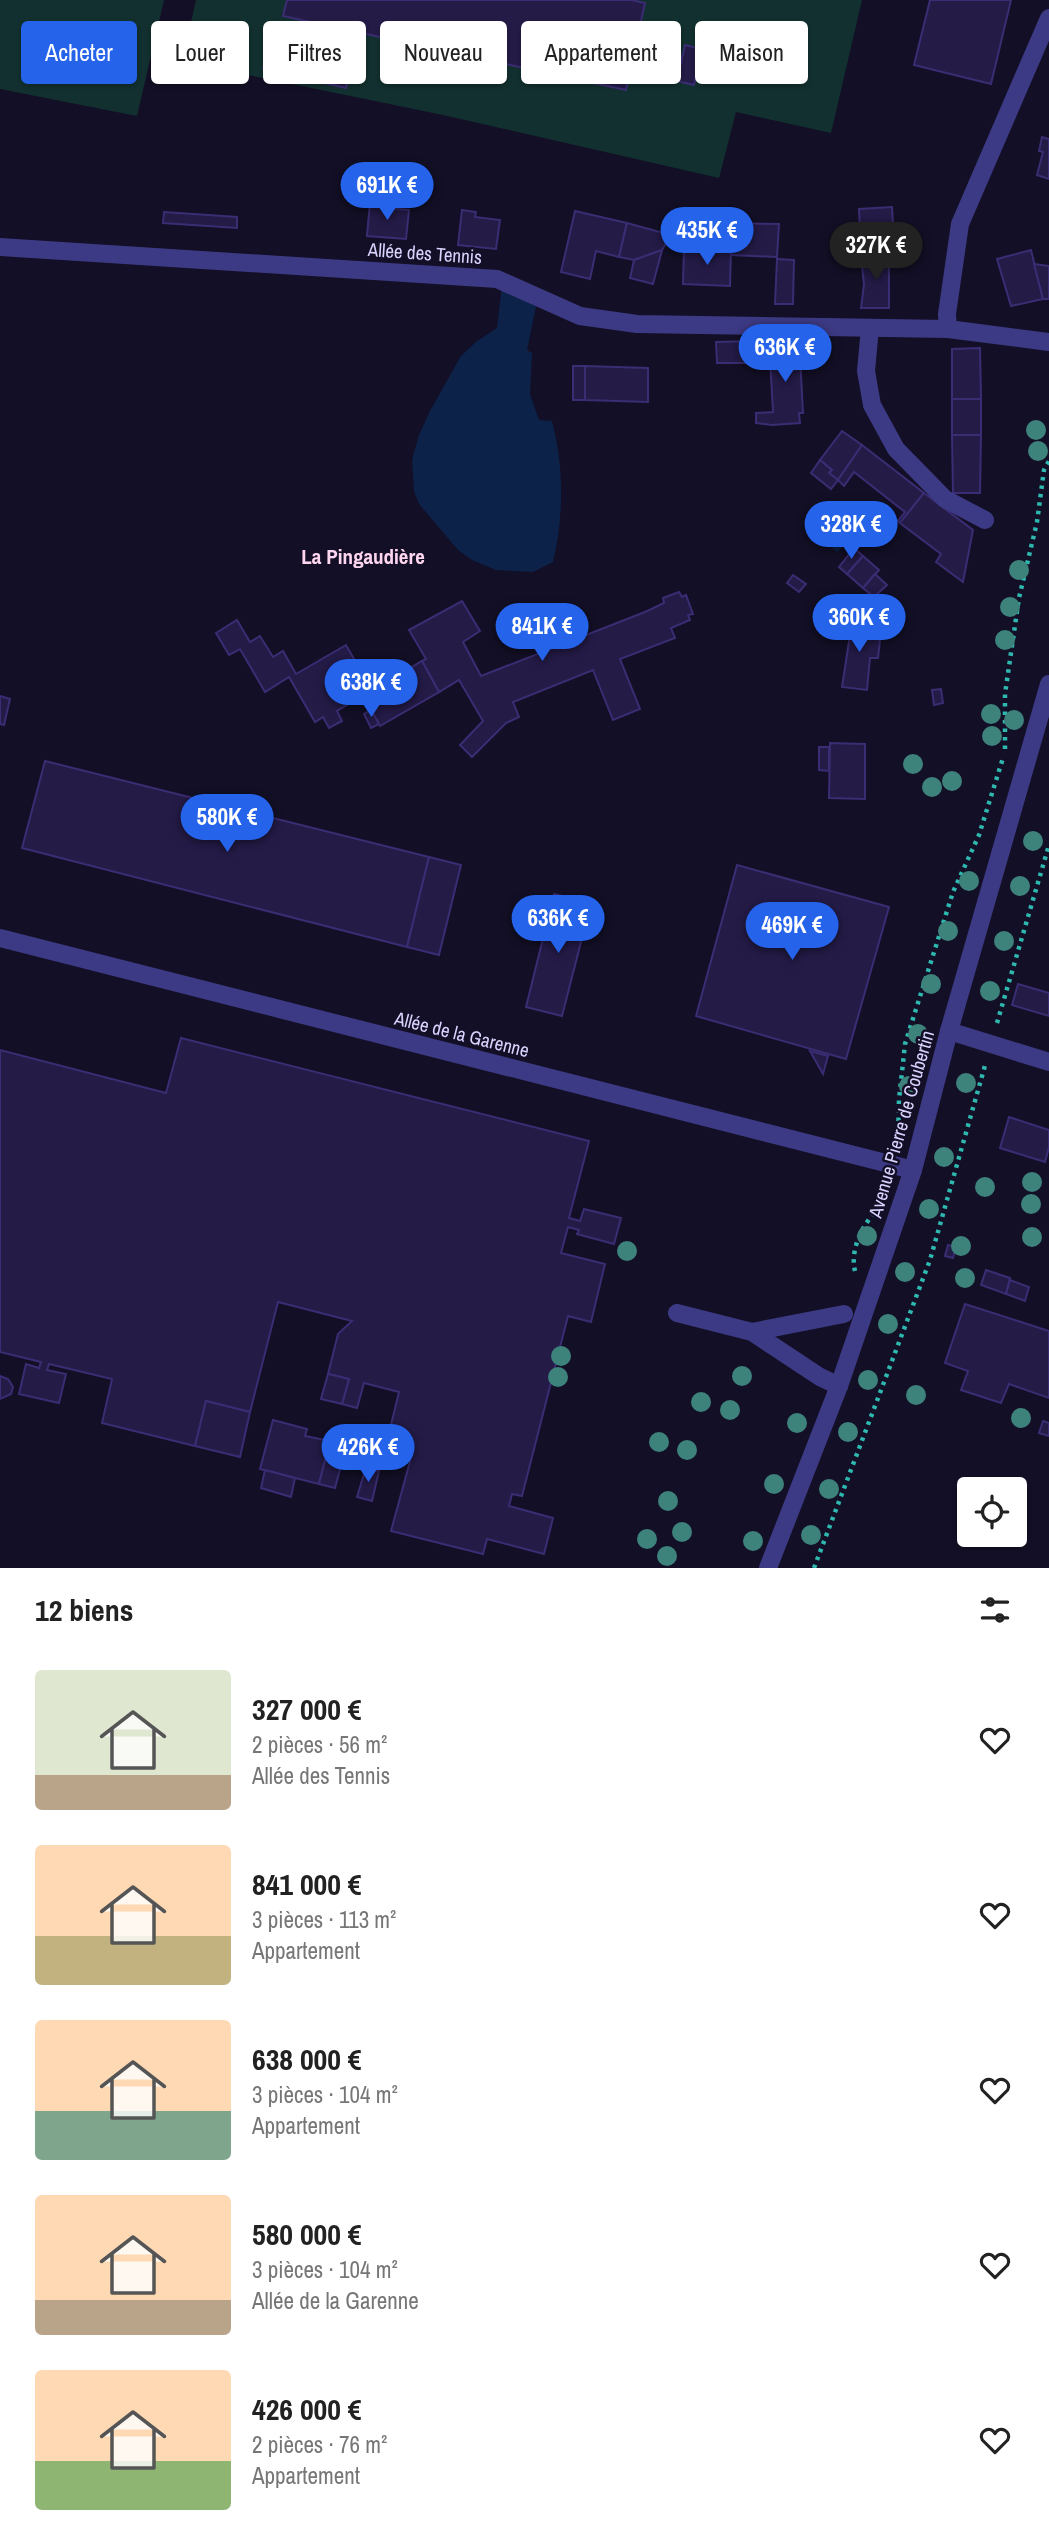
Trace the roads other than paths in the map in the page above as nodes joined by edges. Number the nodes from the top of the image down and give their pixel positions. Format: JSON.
{"nodes":[{"id":1,"x":1049,"y":18,"type":"edge"},
{"id":2,"x":0,"y":247,"type":"edge"},
{"id":3,"x":870,"y":328,"type":"junction"},
{"id":4,"x":948,"y":329,"type":"junction"},
{"id":5,"x":1049,"y":342,"type":"edge"},
{"id":6,"x":985,"y":520,"type":"dead end"},
{"id":7,"x":1049,"y":684,"type":"edge"},
{"id":8,"x":0,"y":938,"type":"edge"},
{"id":9,"x":949,"y":1031,"type":"junction"},
{"id":10,"x":1049,"y":1062,"type":"edge"},
{"id":11,"x":914,"y":1170,"type":"junction"},
{"id":12,"x":677,"y":1313,"type":"dead end"},
{"id":13,"x":844,"y":1314,"type":"dead end"},
{"id":14,"x":752,"y":1332,"type":"junction"},
{"id":15,"x":839,"y":1386,"type":"junction"},
{"id":16,"x":768,"y":1568,"type":"edge"}],
"edges":[{"from":1,"to":4,"type":"street"},
{"from":2,"to":3,"type":"street","name":"Allée des Tennis"},
{"from":3,"to":4,"type":"street","name":"Allée des Tennis"},
{"from":3,"to":6,"type":"street"},
{"from":4,"to":5,"type":"street","name":"Allée des Tennis"},
{"from":7,"to":9,"type":"street","name":"Avenue Pierre de Coubertin"},
{"from":8,"to":11,"type":"street","name":"Allée de la Garenne"},
{"from":9,"to":10,"type":"street"},
{"from":9,"to":11,"type":"street","name":"Avenue Pierre de Coubertin"},
{"from":11,"to":15,"type":"street","name":"Avenue Pierre de Coubertin"},
{"from":12,"to":14,"type":"street"},
{"from":13,"to":14,"type":"street"},
{"from":14,"to":15,"type":"street"},
{"from":15,"to":16,"type":"street","name":"Avenue Pierre de Coubertin"}]}
